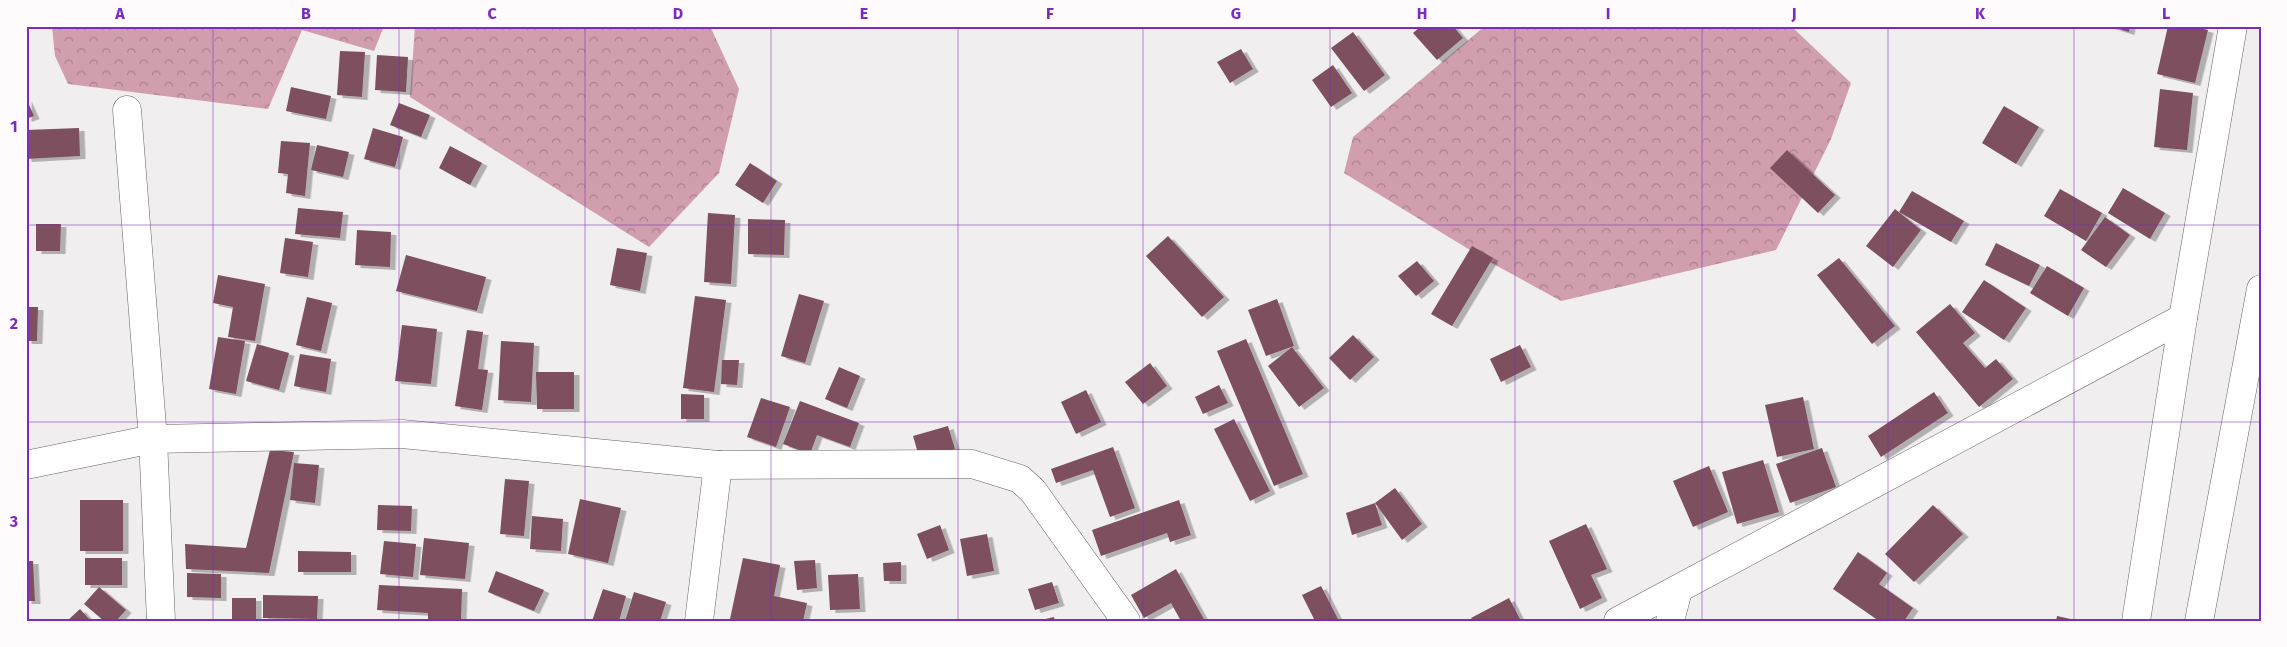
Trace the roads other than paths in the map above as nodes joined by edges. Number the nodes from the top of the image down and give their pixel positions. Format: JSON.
{"nodes":[{"id":1,"x":2233,"y":26,"type":"edge"},
{"id":2,"x":127,"y":110,"type":"dead end"},
{"id":3,"x":2261,"y":289,"type":"edge"},
{"id":4,"x":2183,"y":318,"type":"junction"},
{"id":5,"x":153,"y":439,"type":"junction"},
{"id":6,"x":26,"y":465,"type":"edge"},
{"id":7,"x":718,"y":465,"type":"junction"},
{"id":8,"x":1678,"y":590,"type":"junction"},
{"id":9,"x":161,"y":621,"type":"edge"},
{"id":10,"x":699,"y":621,"type":"edge"},
{"id":11,"x":1126,"y":621,"type":"edge"},
{"id":12,"x":1618,"y":621,"type":"edge"},
{"id":13,"x":1670,"y":621,"type":"edge"},
{"id":14,"x":2136,"y":621,"type":"edge"},
{"id":15,"x":2199,"y":621,"type":"edge"}],
"edges":[{"from":1,"to":4,"type":"main road"},
{"from":2,"to":5,"type":"main road"},
{"from":3,"to":15,"type":"main road"},
{"from":4,"to":8,"type":"main road"},
{"from":4,"to":14,"type":"main road"},
{"from":5,"to":6,"type":"main road"},
{"from":5,"to":7,"type":"main road"},
{"from":5,"to":9,"type":"main road"},
{"from":7,"to":10,"type":"main road"},
{"from":7,"to":11,"type":"main road"},
{"from":8,"to":12,"type":"main road"},
{"from":8,"to":13,"type":"main road"}]}
